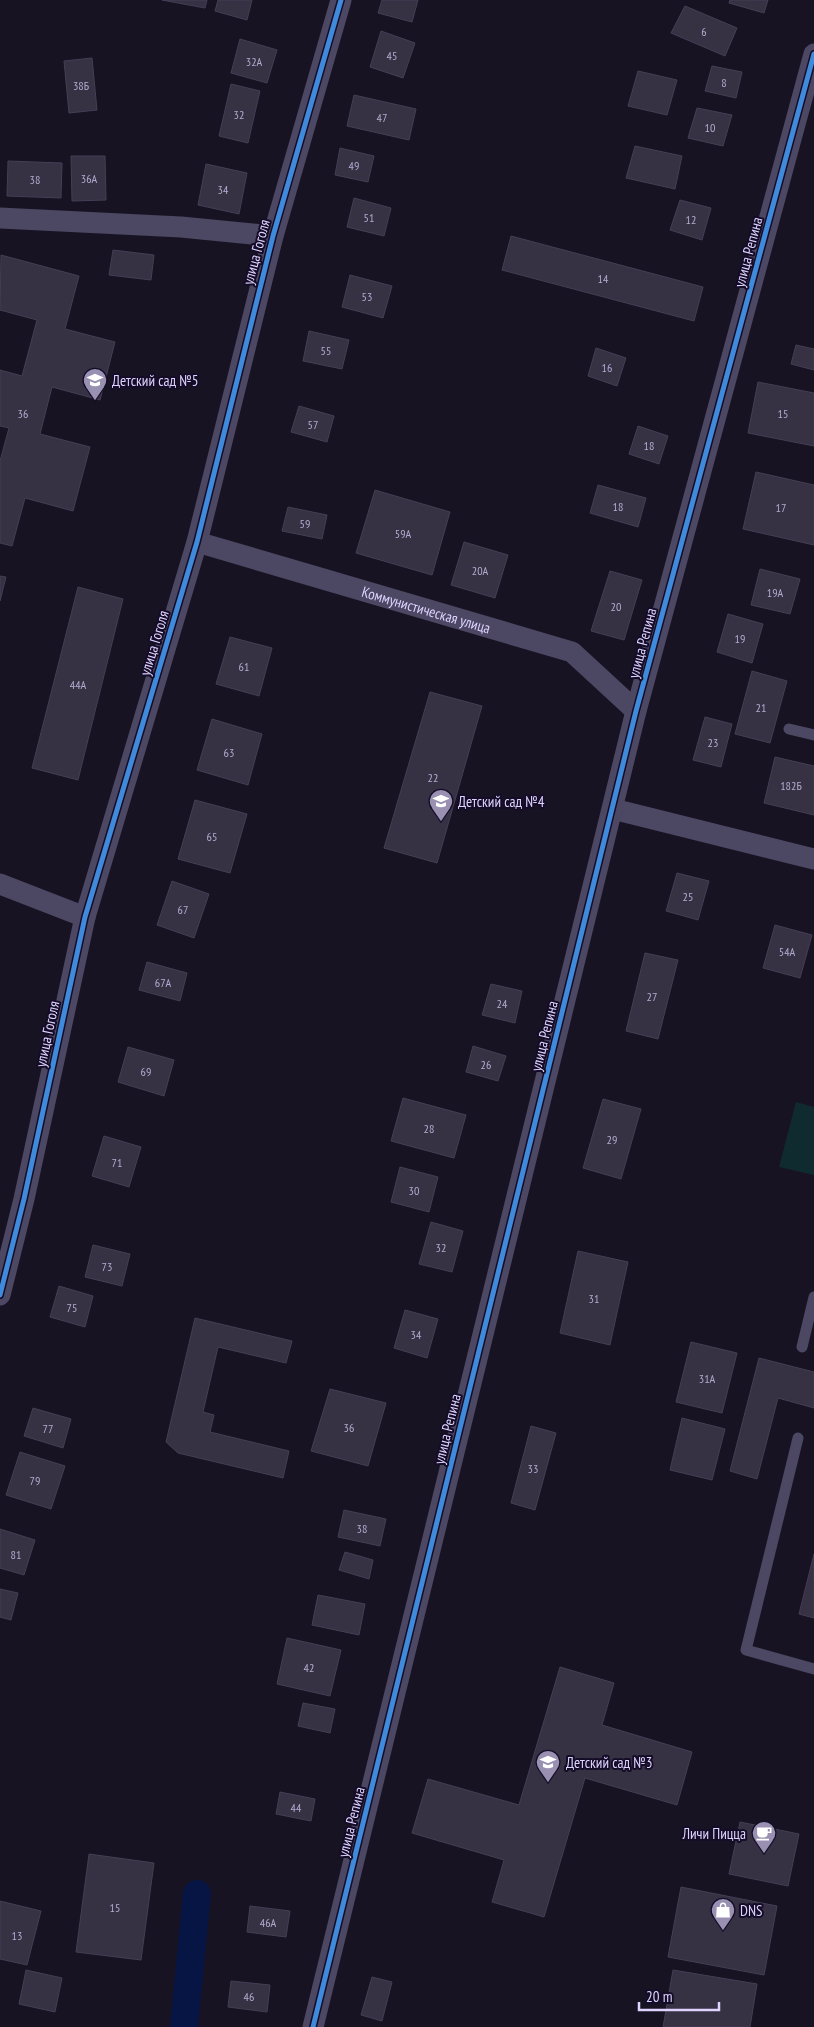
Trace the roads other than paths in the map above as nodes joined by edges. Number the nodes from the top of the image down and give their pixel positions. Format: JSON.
{"nodes":[{"id":1,"x":341,"y":0,"type":"edge"},
{"id":2,"x":814,"y":54,"type":"edge"},
{"id":3,"x":0,"y":218,"type":"edge"},
{"id":4,"x":273,"y":236,"type":"junction"},
{"id":5,"x":196,"y":542,"type":"junction"},
{"id":6,"x":636,"y":711,"type":"junction"},
{"id":7,"x":789,"y":729,"type":"dead end"},
{"id":8,"x":814,"y":735,"type":"edge"},
{"id":9,"x":613,"y":809,"type":"junction"},
{"id":10,"x":814,"y":859,"type":"edge"},
{"id":11,"x":0,"y":884,"type":"edge"},
{"id":12,"x":85,"y":917,"type":"junction"},
{"id":13,"x":0,"y":1295,"type":"edge"},
{"id":14,"x":814,"y":1297,"type":"edge"},
{"id":15,"x":802,"y":1347,"type":"dead end"},
{"id":16,"x":798,"y":1438,"type":"dead end"},
{"id":17,"x":814,"y":1670,"type":"edge"},
{"id":18,"x":313,"y":2027,"type":"edge"}],
"edges":[{"from":1,"to":4,"type":"street","name":"улица Гоголя"},
{"from":2,"to":6,"type":"street","name":"улица Репина"},
{"from":3,"to":4,"type":"street","name":"улица Гоголя"},
{"from":4,"to":5,"type":"street","name":"улица Гоголя"},
{"from":5,"to":6,"type":"street","name":"Коммунистическая улица"},
{"from":5,"to":12,"type":"street","name":"улица Гоголя"},
{"from":6,"to":9,"type":"street","name":"улица Репина"},
{"from":7,"to":8,"type":"lane"},
{"from":9,"to":10,"type":"street"},
{"from":9,"to":18,"type":"street","name":"улица Репина"},
{"from":11,"to":12,"type":"street"},
{"from":12,"to":13,"type":"street","name":"улица Гоголя"},
{"from":14,"to":15,"type":"lane"},
{"from":16,"to":17,"type":"lane"}]}
